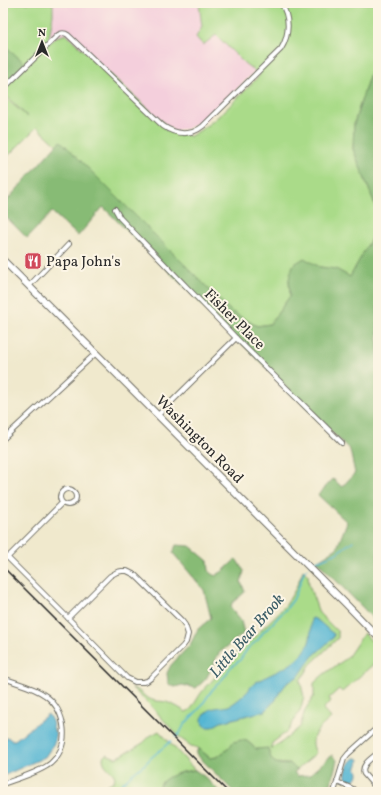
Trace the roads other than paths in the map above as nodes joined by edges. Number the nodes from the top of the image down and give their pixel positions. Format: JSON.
{"nodes":[{"id":1,"x":281,"y":3,"type":"edge"},
{"id":2,"x":3,"y":89,"type":"edge"},
{"id":3,"x":115,"y":209,"type":"dead end"},
{"id":4,"x":69,"y":244,"type":"dead end"},
{"id":5,"x":3,"y":260,"type":"edge"},
{"id":6,"x":29,"y":286,"type":"junction"},
{"id":7,"x":236,"y":338,"type":"junction"},
{"id":8,"x":96,"y":353,"type":"junction"},
{"id":9,"x":158,"y":415,"type":"junction"},
{"id":10,"x":3,"y":439,"type":"edge"},
{"id":11,"x":342,"y":443,"type":"dead end"},
{"id":12,"x":62,"y":503,"type":"dead end"},
{"id":13,"x":3,"y":553,"type":"edge"},
{"id":14,"x":7,"y":558,"type":"junction"},
{"id":15,"x":68,"y":618,"type":"junction"},
{"id":16,"x":378,"y":637,"type":"edge"},
{"id":17,"x":3,"y":678,"type":"edge"},
{"id":18,"x":378,"y":727,"type":"edge"},
{"id":19,"x":378,"y":753,"type":"edge"},
{"id":20,"x":337,"y":782,"type":"junction"},
{"id":21,"x":3,"y":784,"type":"edge"},
{"id":22,"x":378,"y":790,"type":"edge"},
{"id":23,"x":334,"y":792,"type":"edge"},
{"id":24,"x":356,"y":792,"type":"edge"}],
"edges":[{"from":1,"to":2,"type":"street"},
{"from":3,"to":7,"type":"street","name":"Fisher Place"},
{"from":4,"to":6,"type":"street"},
{"from":5,"to":6,"type":"main road","name":"Washington Road"},
{"from":6,"to":8,"type":"main road","name":"Washington Road"},
{"from":7,"to":9,"type":"street"},
{"from":7,"to":11,"type":"street","name":"Fisher Place"},
{"from":8,"to":9,"type":"main road","name":"Washington Road"},
{"from":8,"to":10,"type":"street"},
{"from":9,"to":16,"type":"main road","name":"Washington Road"},
{"from":12,"to":14,"type":"street"},
{"from":13,"to":14,"type":"street"},
{"from":14,"to":15,"type":"street"},
{"from":15,"to":15,"type":"street"},
{"from":17,"to":21,"type":"street"},
{"from":18,"to":20,"type":"street"},
{"from":19,"to":22,"type":"street"},
{"from":20,"to":23,"type":"street"},
{"from":20,"to":24,"type":"street"}]}
